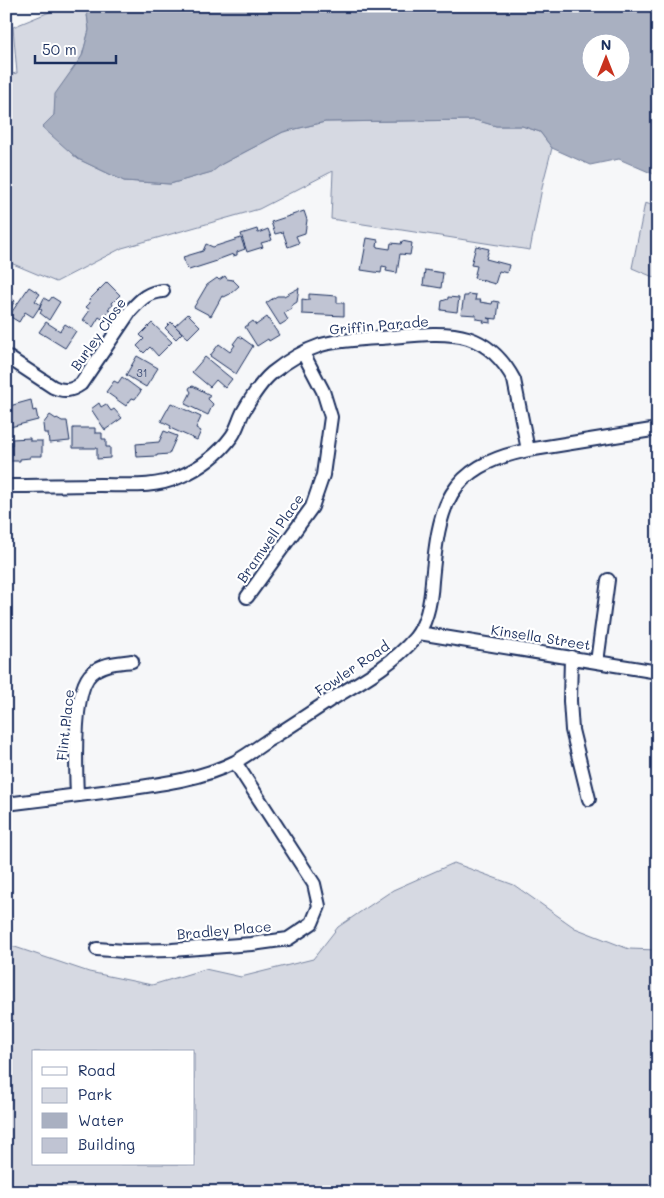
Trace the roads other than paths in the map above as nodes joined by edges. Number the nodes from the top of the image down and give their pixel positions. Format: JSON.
{"nodes":[{"id":1,"x":163,"y":291,"type":"dead end"},
{"id":2,"x":302,"y":353,"type":"junction"},
{"id":3,"x":6,"y":356,"type":"edge"},
{"id":4,"x":658,"y":429,"type":"edge"},
{"id":5,"x":528,"y":450,"type":"junction"},
{"id":6,"x":6,"y":486,"type":"edge"},
{"id":7,"x":608,"y":580,"type":"dead end"},
{"id":8,"x":247,"y":597,"type":"dead end"},
{"id":9,"x":419,"y":633,"type":"junction"},
{"id":10,"x":571,"y":657,"type":"junction"},
{"id":11,"x":132,"y":661,"type":"dead end"},
{"id":12,"x":597,"y":662,"type":"junction"},
{"id":13,"x":658,"y":672,"type":"edge"},
{"id":14,"x":235,"y":762,"type":"junction"},
{"id":15,"x":77,"y":795,"type":"junction"},
{"id":16,"x":589,"y":799,"type":"dead end"},
{"id":17,"x":6,"y":804,"type":"edge"},
{"id":18,"x":97,"y":949,"type":"dead end"}],
"edges":[{"from":1,"to":3,"type":"street","name":"Burley Close"},
{"from":2,"to":5,"type":"street","name":"Griffin Parade"},
{"from":2,"to":6,"type":"street","name":"Griffin Parade"},
{"from":2,"to":8,"type":"street","name":"Bramwell Place"},
{"from":4,"to":5,"type":"street","name":"Fowler Road"},
{"from":5,"to":9,"type":"street","name":"Fowler Road"},
{"from":7,"to":12,"type":"street"},
{"from":9,"to":10,"type":"street","name":"Kinsella Street"},
{"from":9,"to":14,"type":"street","name":"Fowler Road"},
{"from":10,"to":12,"type":"street","name":"Kinsella Street"},
{"from":10,"to":16,"type":"street"},
{"from":11,"to":15,"type":"street","name":"Flint Place"},
{"from":12,"to":13,"type":"street","name":"Kinsella Street"},
{"from":14,"to":15,"type":"street","name":"Fowler Road"},
{"from":14,"to":18,"type":"street","name":"Bradley Place"},
{"from":15,"to":17,"type":"street","name":"Fowler Road"}]}
